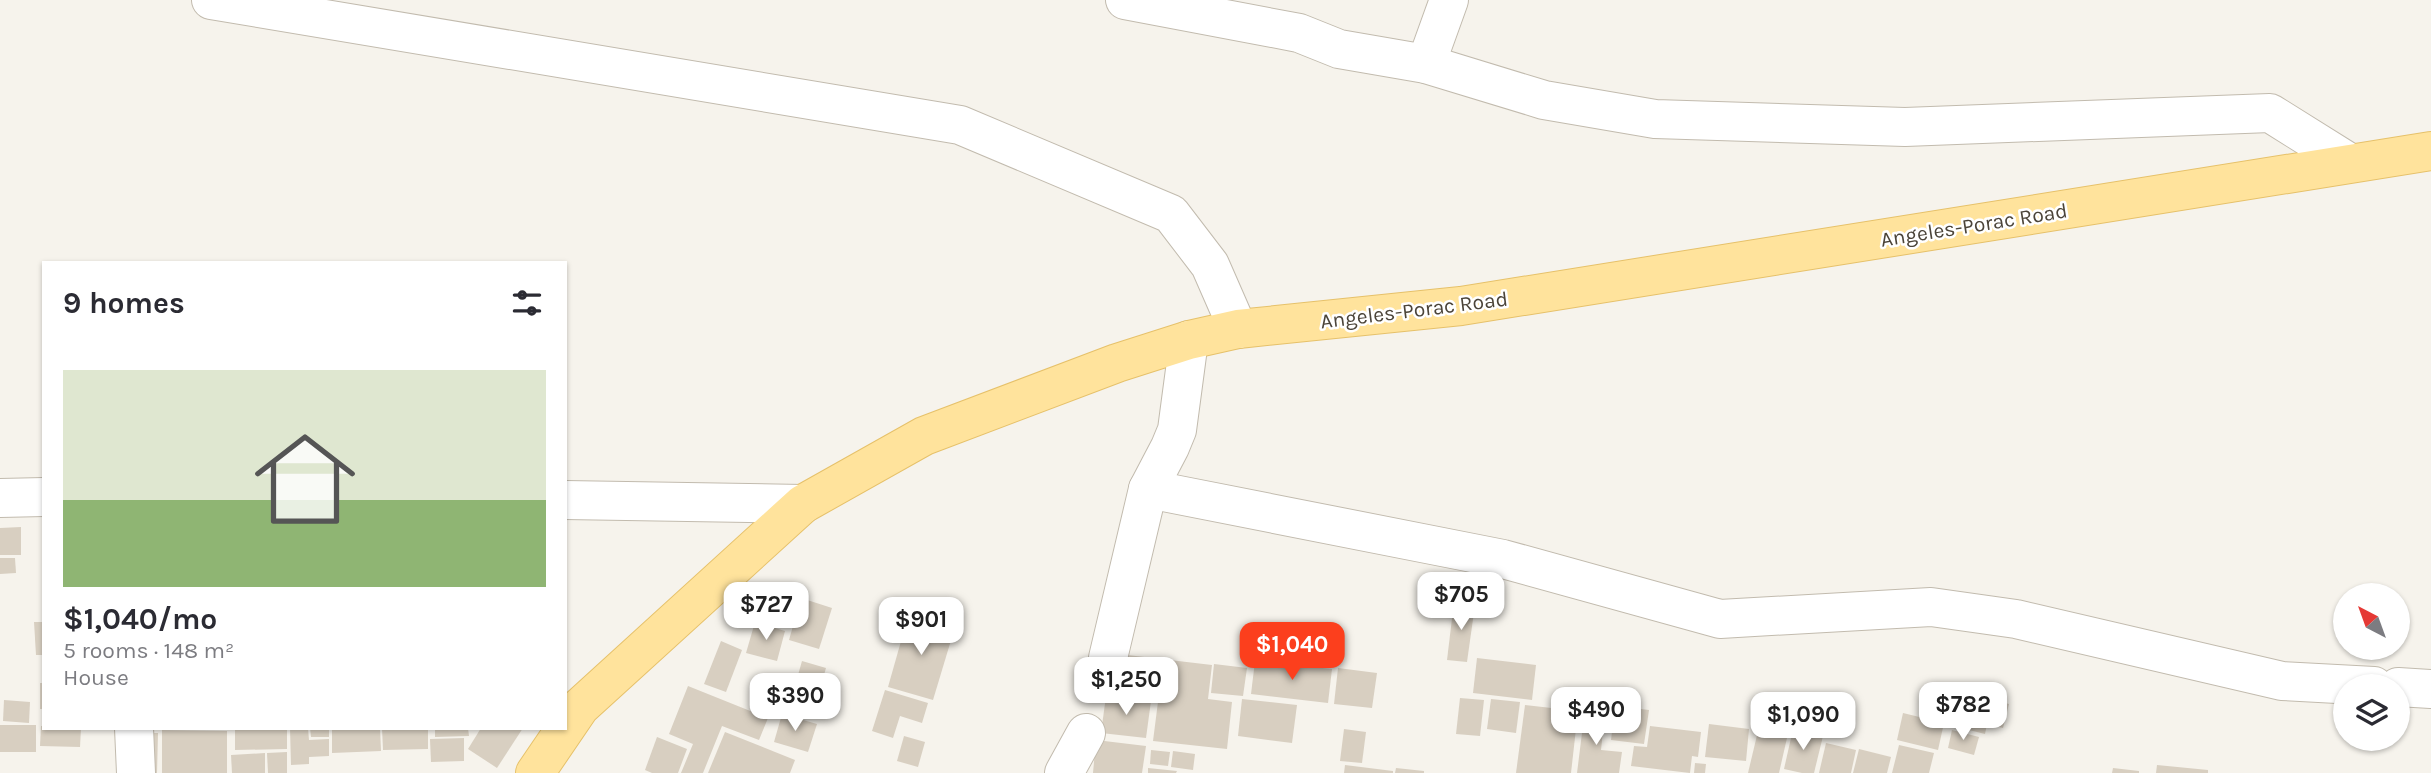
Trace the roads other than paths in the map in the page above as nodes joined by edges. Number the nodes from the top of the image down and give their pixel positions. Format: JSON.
{"nodes":[{"id":1,"x":211,"y":0,"type":"edge"},
{"id":2,"x":1125,"y":0,"type":"edge"},
{"id":3,"x":1449,"y":0,"type":"edge"},
{"id":4,"x":1426,"y":64,"type":"junction"},
{"id":5,"x":2431,"y":151,"type":"edge"},
{"id":6,"x":2350,"y":163,"type":"junction"},
{"id":7,"x":1238,"y":329,"type":"junction"},
{"id":8,"x":1189,"y":340,"type":"junction"},
{"id":9,"x":1148,"y":489,"type":"junction"},
{"id":10,"x":42,"y":497,"type":"edge"},
{"id":11,"x":0,"y":498,"type":"edge"},
{"id":12,"x":567,"y":500,"type":"edge"},
{"id":13,"x":803,"y":504,"type":"junction"},
{"id":14,"x":1108,"y":658,"type":"dead end"},
{"id":15,"x":2333,"y":684,"type":"edge"},
{"id":16,"x":2410,"y":688,"type":"edge"},
{"id":17,"x":2431,"y":689,"type":"edge"},
{"id":18,"x":567,"y":726,"type":"edge"},
{"id":19,"x":134,"y":730,"type":"edge"},
{"id":20,"x":564,"y":730,"type":"edge"},
{"id":21,"x":1086,"y":733,"type":"dead end"},
{"id":22,"x":135,"y":773,"type":"edge"},
{"id":23,"x":535,"y":773,"type":"edge"},
{"id":24,"x":1064,"y":773,"type":"edge"}],
"edges":[{"from":1,"to":7,"type":"street"},
{"from":2,"to":4,"type":"street"},
{"from":3,"to":4,"type":"street"},
{"from":4,"to":6,"type":"street"},
{"from":5,"to":6,"type":"main road","name":"Angeles-Porac Road"},
{"from":6,"to":7,"type":"main road","name":"Angeles-Porac Road"},
{"from":7,"to":8,"type":"main road","name":"Angeles-Porac Road"},
{"from":8,"to":9,"type":"street"},
{"from":8,"to":13,"type":"main road","name":"Angeles-Porac Road"},
{"from":9,"to":14,"type":"street"},
{"from":9,"to":15,"type":"street"},
{"from":10,"to":11,"type":"street"},
{"from":12,"to":13,"type":"street"},
{"from":13,"to":18,"type":"main road","name":"Angeles-Porac Road"},
{"from":16,"to":17,"type":"street"},
{"from":19,"to":22,"type":"street"},
{"from":20,"to":23,"type":"main road","name":"Angeles-Porac Road"},
{"from":21,"to":24,"type":"street"}]}
